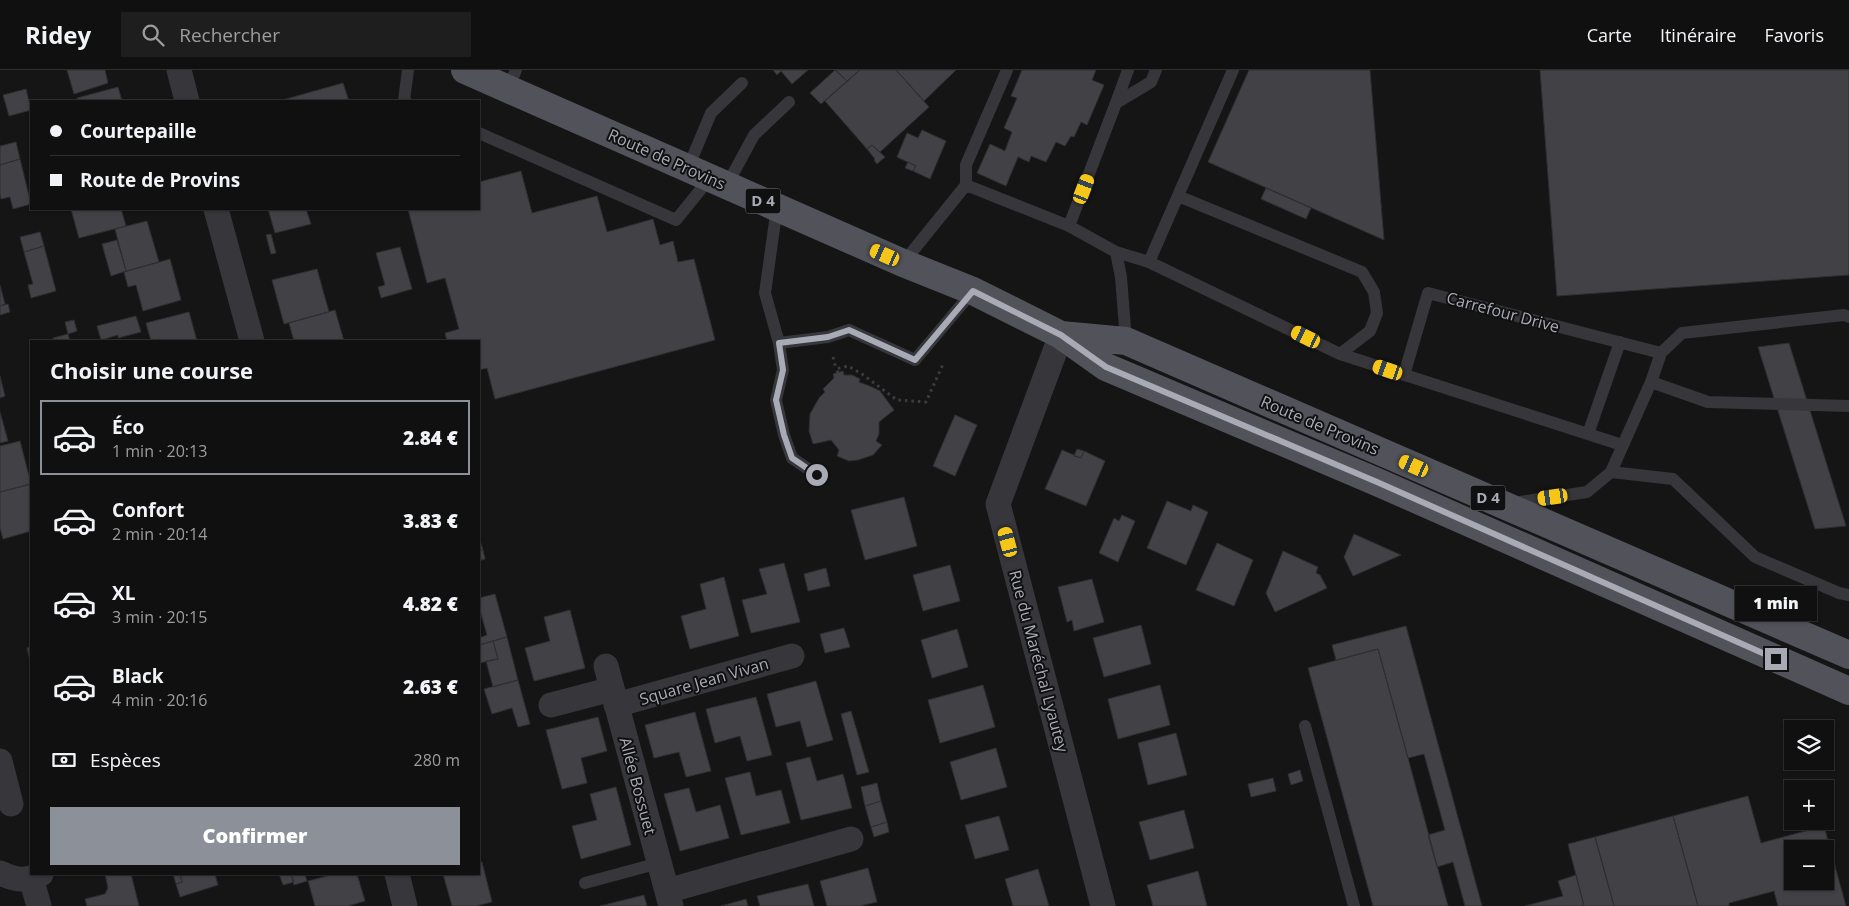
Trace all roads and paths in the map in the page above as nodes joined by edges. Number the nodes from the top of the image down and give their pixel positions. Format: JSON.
{"nodes":[{"id":1,"x":179,"y":70,"type":"edge"},
{"id":2,"x":408,"y":70,"type":"edge"},
{"id":3,"x":465,"y":70,"type":"edge"},
{"id":4,"x":1007,"y":70,"type":"edge"},
{"id":5,"x":1128,"y":70,"type":"edge"},
{"id":6,"x":1156,"y":70,"type":"edge"},
{"id":7,"x":1233,"y":70,"type":"edge"},
{"id":8,"x":512,"y":80,"type":"edge"},
{"id":9,"x":742,"y":83,"type":"dead end"},
{"id":10,"x":187,"y":100,"type":"edge"},
{"id":11,"x":404,"y":100,"type":"edge"},
{"id":12,"x":789,"y":102,"type":"dead end"},
{"id":13,"x":1116,"y":103,"type":"junction"},
{"id":14,"x":480,"y":133,"type":"edge"},
{"id":15,"x":708,"y":177,"type":"junction"},
{"id":16,"x":966,"y":185,"type":"junction"},
{"id":17,"x":1178,"y":196,"type":"junction"},
{"id":18,"x":777,"y":207,"type":"junction"},
{"id":19,"x":216,"y":210,"type":"edge"},
{"id":20,"x":1070,"y":226,"type":"junction"},
{"id":21,"x":1116,"y":252,"type":"junction"},
{"id":22,"x":1149,"y":262,"type":"junction"},
{"id":23,"x":904,"y":263,"type":"junction"},
{"id":24,"x":973,"y":291,"type":"junction"},
{"id":25,"x":1849,"y":317,"type":"edge"},
{"id":26,"x":1061,"y":335,"type":"junction"},
{"id":27,"x":252,"y":340,"type":"edge"},
{"id":28,"x":1126,"y":341,"type":"junction"},
{"id":29,"x":1620,"y":342,"type":"junction"},
{"id":30,"x":779,"y":343,"type":"junction"},
{"id":31,"x":1661,"y":353,"type":"junction"},
{"id":32,"x":1340,"y":354,"type":"junction"},
{"id":33,"x":1404,"y":375,"type":"junction"},
{"id":34,"x":1651,"y":382,"type":"junction"},
{"id":35,"x":1849,"y":406,"type":"edge"},
{"id":36,"x":1588,"y":434,"type":"junction"},
{"id":37,"x":1622,"y":445,"type":"junction"},
{"id":38,"x":1611,"y":472,"type":"junction"},
{"id":39,"x":817,"y":475,"type":"dead end"},
{"id":40,"x":1502,"y":504,"type":"junction"},
{"id":41,"x":1849,"y":595,"type":"edge"},
{"id":42,"x":1849,"y":655,"type":"edge"},
{"id":43,"x":792,"y":656,"type":"dead end"},
{"id":44,"x":611,"y":687,"type":"junction"},
{"id":45,"x":1849,"y":692,"type":"edge"},
{"id":46,"x":551,"y":705,"type":"dead end"},
{"id":47,"x":1305,"y":726,"type":"dead end"},
{"id":48,"x":0,"y":761,"type":"edge"},
{"id":49,"x":14,"y":806,"type":"edge"},
{"id":50,"x":851,"y":839,"type":"dead end"},
{"id":51,"x":659,"y":862,"type":"junction"},
{"id":52,"x":0,"y":873,"type":"edge"},
{"id":53,"x":397,"y":875,"type":"edge"},
{"id":54,"x":36,"y":876,"type":"edge"},
{"id":55,"x":585,"y":883,"type":"dead end"},
{"id":56,"x":669,"y":899,"type":"edge"},
{"id":57,"x":39,"y":906,"type":"edge"},
{"id":58,"x":405,"y":906,"type":"edge"},
{"id":59,"x":1103,"y":906,"type":"edge"},
{"id":60,"x":1354,"y":906,"type":"edge"}],
"edges":[{"from":1,"to":10,"type":"street"},
{"from":2,"to":11,"type":"lane"},
{"from":3,"to":8,"type":"main road","name":"Route de Provins","number":"D 4"},
{"from":4,"to":16,"type":"lane"},
{"from":5,"to":13,"type":"lane"},
{"from":6,"to":13,"type":"lane"},
{"from":7,"to":17,"type":"lane"},
{"from":8,"to":15,"type":"main road","name":"Route de Provins","number":"D 4"},
{"from":9,"to":15,"type":"lane"},
{"from":12,"to":15,"type":"lane"},
{"from":13,"to":20,"type":"lane"},
{"from":14,"to":15,"type":"lane"},
{"from":15,"to":18,"type":"main road","name":"Route de Provins","number":"D 4"},
{"from":16,"to":20,"type":"lane"},
{"from":16,"to":23,"type":"lane"},
{"from":17,"to":22,"type":"lane"},
{"from":17,"to":32,"type":"lane"},
{"from":18,"to":23,"type":"main road","name":"Route de Provins","number":"D 4"},
{"from":18,"to":30,"type":"lane"},
{"from":19,"to":27,"type":"street"},
{"from":20,"to":21,"type":"lane"},
{"from":21,"to":22,"type":"lane"},
{"from":21,"to":28,"type":"lane"},
{"from":22,"to":32,"type":"lane"},
{"from":23,"to":24,"type":"main road","name":"Route de Provins","number":"D 4"},
{"from":24,"to":26,"type":"main road","name":"Route de Provins","number":"D 4"},
{"from":24,"to":30,"type":"lane"},
{"from":25,"to":31,"type":"lane"},
{"from":26,"to":28,"type":"main road","name":"Route de Provins","number":"D 4"},
{"from":26,"to":45,"type":"main road","name":"Route de Provins","number":"D 4"},
{"from":26,"to":59,"type":"street","name":"Rue du Maréchal Lyautey"},
{"from":28,"to":40,"type":"main road","name":"Route de Provins","number":"D 4"},
{"from":29,"to":31,"type":"lane","name":"Carrefour Drive"},
{"from":29,"to":33,"type":"lane","name":"Carrefour Drive"},
{"from":29,"to":36,"type":"lane"},
{"from":30,"to":39,"type":"lane"},
{"from":31,"to":34,"type":"lane"},
{"from":32,"to":33,"type":"lane"},
{"from":33,"to":36,"type":"lane"},
{"from":34,"to":35,"type":"lane"},
{"from":34,"to":37,"type":"lane"},
{"from":36,"to":37,"type":"lane"},
{"from":37,"to":38,"type":"lane"},
{"from":38,"to":40,"type":"lane"},
{"from":38,"to":41,"type":"lane"},
{"from":40,"to":42,"type":"main road","name":"Route de Provins","number":"D 4"},
{"from":43,"to":44,"type":"street","name":"Square Jean Vivan"},
{"from":44,"to":46,"type":"street","name":"Square Jean Vivan"},
{"from":44,"to":51,"type":"street","name":"Allée Bossuet"},
{"from":47,"to":60,"type":"lane"},
{"from":48,"to":49,"type":"street"},
{"from":50,"to":56,"type":"street"},
{"from":51,"to":55,"type":"lane"},
{"from":51,"to":56,"type":"street","name":"Allée Bossuet"},
{"from":52,"to":54,"type":"street"},
{"from":53,"to":58,"type":"street"},
{"from":54,"to":57,"type":"street"}]}
